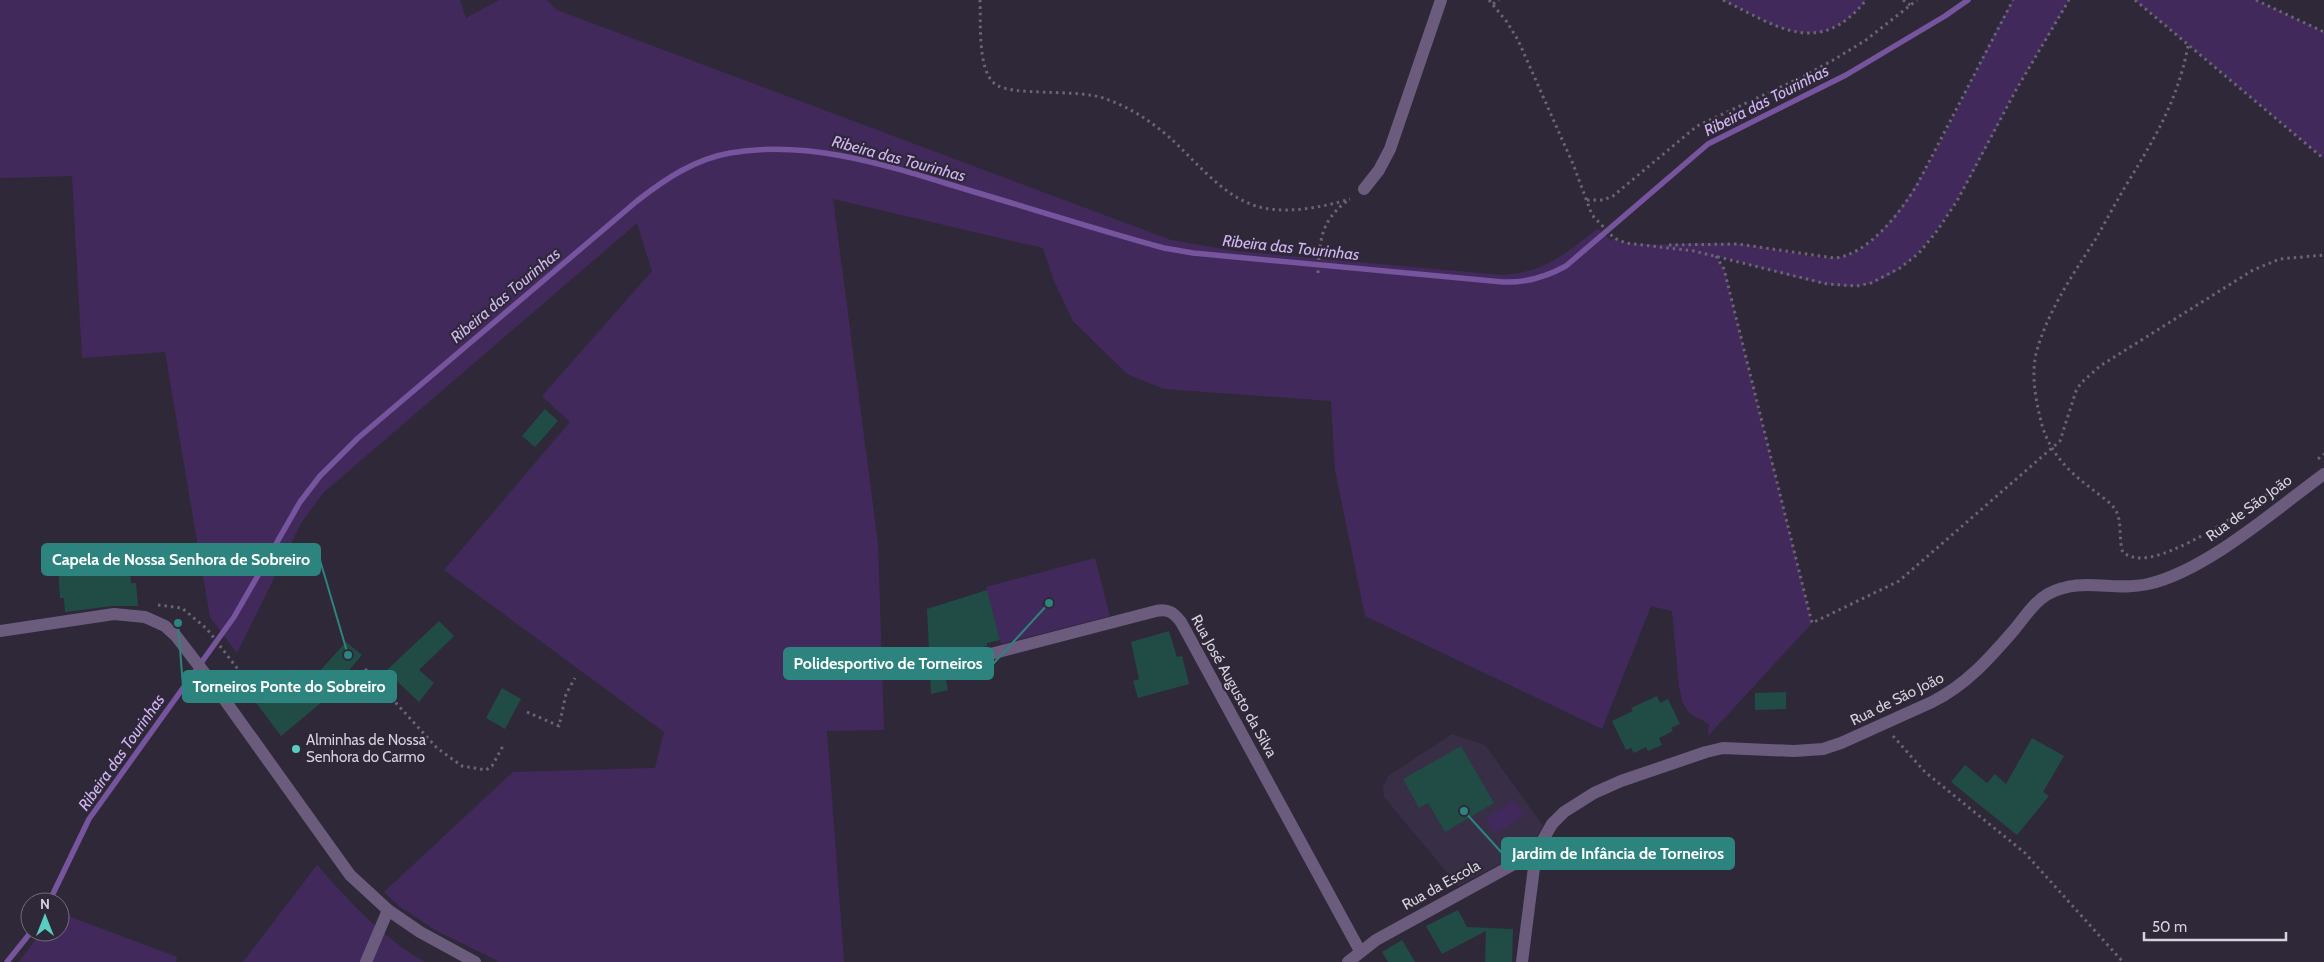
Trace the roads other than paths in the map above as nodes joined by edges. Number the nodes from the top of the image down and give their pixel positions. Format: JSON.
{"nodes":[{"id":1,"x":1442,"y":0,"type":"edge"},
{"id":2,"x":1364,"y":189,"type":"road end"},
{"id":3,"x":2324,"y":474,"type":"edge"},
{"id":4,"x":0,"y":631,"type":"edge"},
{"id":5,"x":952,"y":664,"type":"dead end"},
{"id":6,"x":1536,"y":852,"type":"junction"},
{"id":7,"x":388,"y":910,"type":"junction"},
{"id":8,"x":1360,"y":951,"type":"junction"},
{"id":9,"x":366,"y":962,"type":"edge"},
{"id":10,"x":475,"y":962,"type":"edge"},
{"id":11,"x":1348,"y":962,"type":"edge"},
{"id":12,"x":1522,"y":962,"type":"edge"}],
"edges":[{"from":1,"to":2,"type":"street"},
{"from":3,"to":6,"type":"street","name":"Rua de São João"},
{"from":4,"to":7,"type":"street"},
{"from":5,"to":8,"type":"street","name":"Rua José Augusto da Silva"},
{"from":6,"to":8,"type":"street","name":"Rua da Escola"},
{"from":6,"to":12,"type":"street"},
{"from":7,"to":9,"type":"street"},
{"from":7,"to":10,"type":"street"},
{"from":8,"to":11,"type":"street","name":"Rua da Escola"}]}
